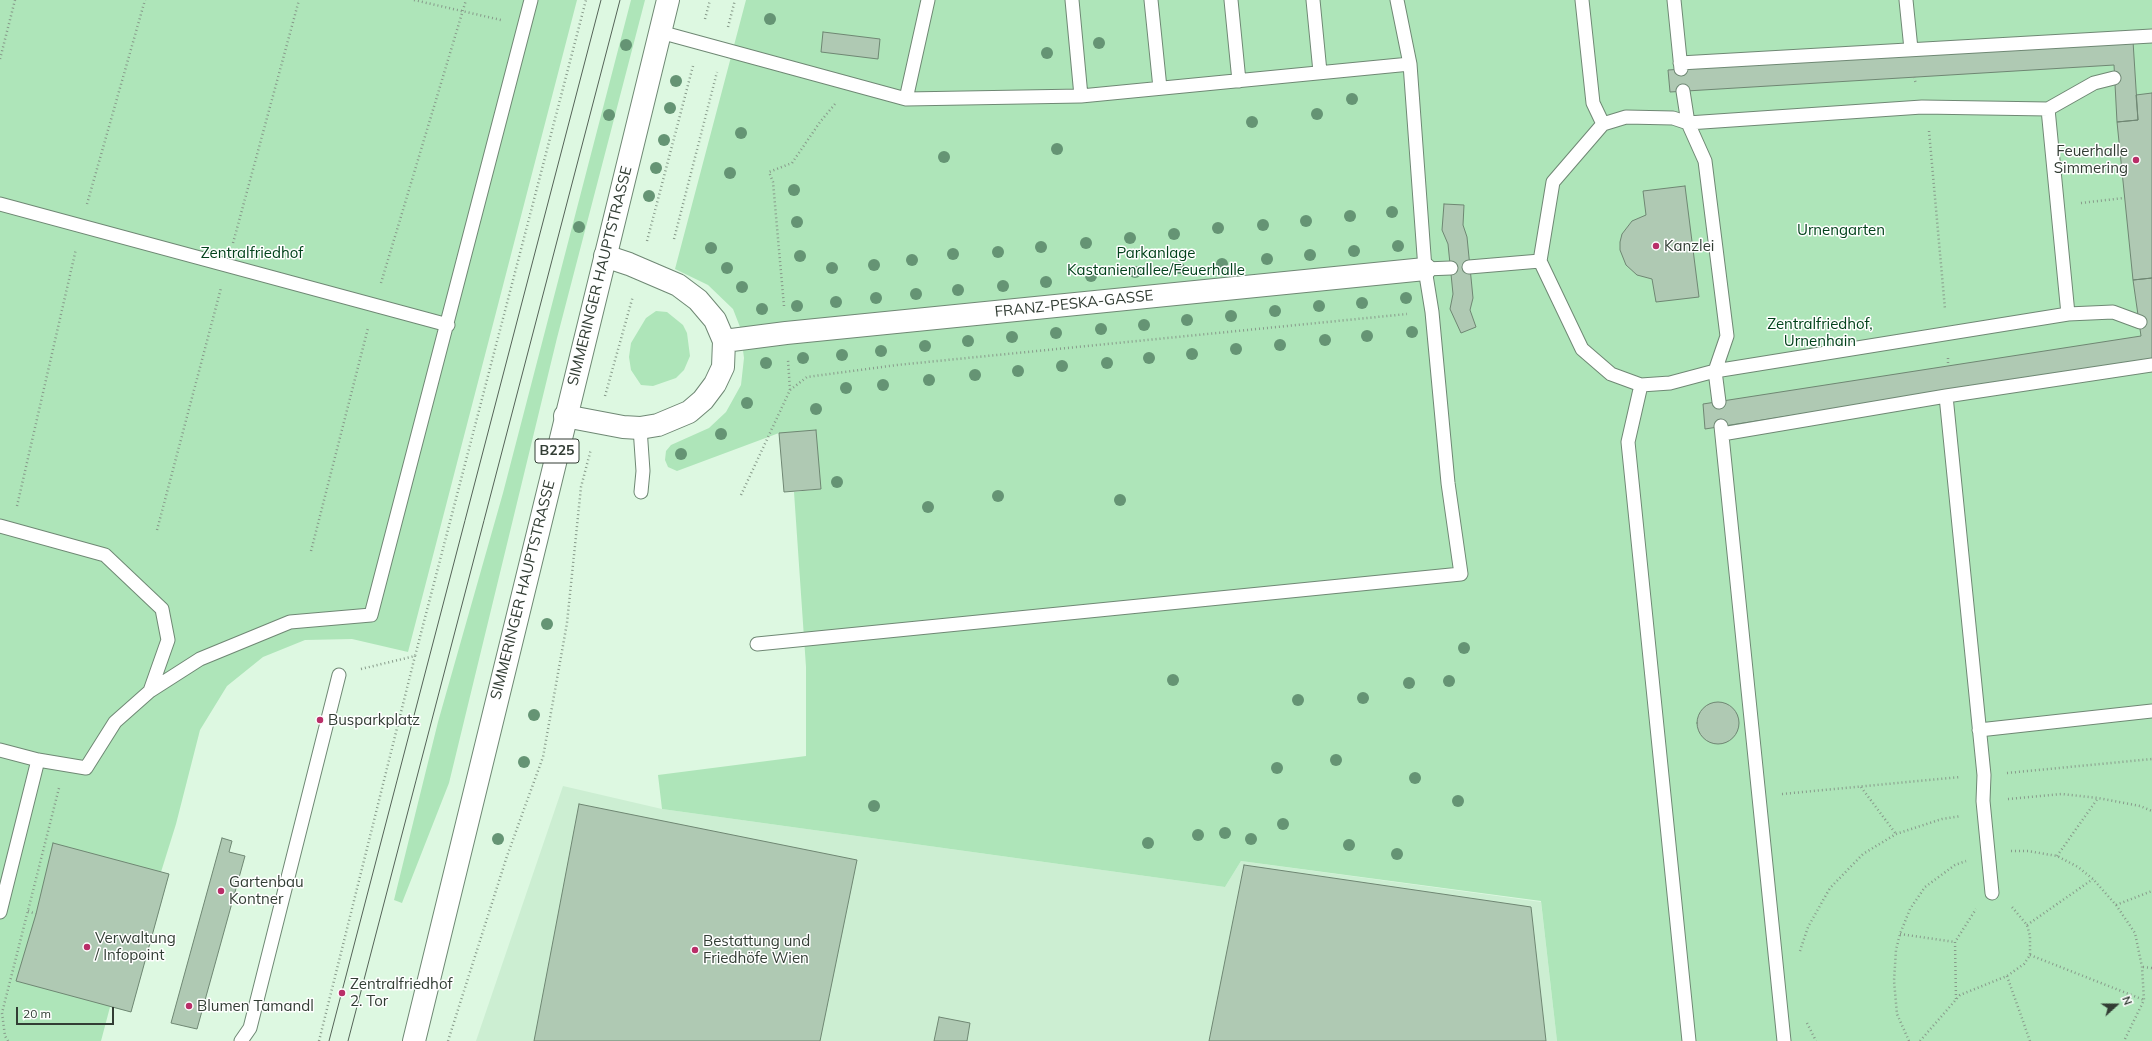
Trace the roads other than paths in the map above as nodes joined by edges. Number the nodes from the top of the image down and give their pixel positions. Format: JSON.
{"nodes":[{"id":1,"x":531,"y":0,"type":"edge"},
{"id":2,"x":668,"y":0,"type":"edge"},
{"id":3,"x":928,"y":0,"type":"edge"},
{"id":4,"x":1072,"y":0,"type":"edge"},
{"id":5,"x":1151,"y":0,"type":"edge"},
{"id":6,"x":1231,"y":0,"type":"edge"},
{"id":7,"x":1313,"y":0,"type":"edge"},
{"id":8,"x":1397,"y":0,"type":"edge"},
{"id":9,"x":1582,"y":0,"type":"edge"},
{"id":10,"x":1674,"y":0,"type":"edge"},
{"id":11,"x":1906,"y":0,"type":"edge"},
{"id":12,"x":660,"y":32,"type":"junction"},
{"id":13,"x":2152,"y":36,"type":"edge"},
{"id":14,"x":1911,"y":49,"type":"junction"},
{"id":15,"x":1410,"y":64,"type":"junction"},
{"id":16,"x":1320,"y":72,"type":"junction"},
{"id":17,"x":2114,"y":78,"type":"dead end"},
{"id":18,"x":1239,"y":81,"type":"junction"},
{"id":19,"x":1160,"y":88,"type":"junction"},
{"id":20,"x":1683,"y":91,"type":"dead end"},
{"id":21,"x":1082,"y":96,"type":"junction"},
{"id":22,"x":906,"y":99,"type":"junction"},
{"id":23,"x":2048,"y":109,"type":"junction"},
{"id":24,"x":1688,"y":123,"type":"junction"},
{"id":25,"x":1603,"y":124,"type":"junction"},
{"id":26,"x":0,"y":204,"type":"edge"},
{"id":27,"x":605,"y":256,"type":"junction"},
{"id":28,"x":1540,"y":261,"type":"junction"},
{"id":29,"x":1470,"y":267,"type":"dead end"},
{"id":30,"x":1451,"y":268,"type":"dead end"},
{"id":31,"x":1425,"y":269,"type":"junction"},
{"id":32,"x":2068,"y":314,"type":"junction"},
{"id":33,"x":2140,"y":322,"type":"dead end"},
{"id":34,"x":448,"y":325,"type":"junction"},
{"id":35,"x":724,"y":341,"type":"junction"},
{"id":36,"x":2152,"y":365,"type":"edge"},
{"id":37,"x":1716,"y":371,"type":"junction"},
{"id":38,"x":1641,"y":385,"type":"junction"},
{"id":39,"x":1946,"y":396,"type":"junction"},
{"id":40,"x":1719,"y":402,"type":"dead end"},
{"id":41,"x":565,"y":416,"type":"junction"},
{"id":42,"x":640,"y":428,"type":"junction"},
{"id":43,"x":641,"y":492,"type":"dead end"},
{"id":44,"x":6,"y":528,"type":"edge"},
{"id":45,"x":757,"y":644,"type":"dead end"},
{"id":46,"x":339,"y":675,"type":"road end"},
{"id":47,"x":150,"y":691,"type":"junction"},
{"id":48,"x":2152,"y":711,"type":"edge"},
{"id":49,"x":1979,"y":730,"type":"junction"},
{"id":50,"x":0,"y":750,"type":"edge"},
{"id":51,"x":38,"y":760,"type":"junction"},
{"id":52,"x":1992,"y":893,"type":"road end"},
{"id":53,"x":0,"y":912,"type":"edge"},
{"id":54,"x":241,"y":1041,"type":"edge"},
{"id":55,"x":414,"y":1041,"type":"edge"},
{"id":56,"x":1689,"y":1041,"type":"edge"},
{"id":57,"x":1784,"y":1041,"type":"edge"}],
"edges":[{"from":1,"to":34,"type":"lane"},
{"from":2,"to":12,"type":"street","name":"SIMMERINGER HAUPTSTRASSE","number":"B225"},
{"from":3,"to":22,"type":"lane"},
{"from":4,"to":21,"type":"lane"},
{"from":5,"to":19,"type":"lane"},
{"from":6,"to":18,"type":"lane"},
{"from":7,"to":16,"type":"lane"},
{"from":8,"to":15,"type":"lane"},
{"from":9,"to":25,"type":"lane"},
{"from":10,"to":14,"type":"lane"},
{"from":11,"to":14,"type":"lane"},
{"from":12,"to":22,"type":"lane"},
{"from":12,"to":27,"type":"street","name":"SIMMERINGER HAUPTSTRASSE","number":"B225"},
{"from":13,"to":14,"type":"lane"},
{"from":15,"to":16,"type":"lane"},
{"from":15,"to":31,"type":"lane"},
{"from":16,"to":18,"type":"lane"},
{"from":17,"to":23,"type":"lane"},
{"from":18,"to":19,"type":"lane"},
{"from":19,"to":21,"type":"lane"},
{"from":20,"to":24,"type":"lane"},
{"from":21,"to":22,"type":"lane"},
{"from":23,"to":24,"type":"lane"},
{"from":23,"to":32,"type":"lane"},
{"from":24,"to":25,"type":"lane"},
{"from":24,"to":37,"type":"lane"},
{"from":25,"to":28,"type":"lane"},
{"from":26,"to":34,"type":"lane"},
{"from":27,"to":35,"type":"street"},
{"from":27,"to":41,"type":"street","name":"SIMMERINGER HAUPTSTRASSE","number":"B225"},
{"from":28,"to":29,"type":"lane"},
{"from":28,"to":38,"type":"lane"},
{"from":30,"to":31,"type":"lane"},
{"from":31,"to":35,"type":"street","name":"FRANZ-PESKA-GASSE"},
{"from":31,"to":45,"type":"lane"},
{"from":32,"to":33,"type":"lane"},
{"from":32,"to":37,"type":"lane"},
{"from":34,"to":47,"type":"lane"},
{"from":35,"to":42,"type":"street"},
{"from":36,"to":39,"type":"lane"},
{"from":37,"to":38,"type":"lane"},
{"from":37,"to":40,"type":"lane"},
{"from":38,"to":56,"type":"lane"},
{"from":39,"to":49,"type":"lane"},
{"from":39,"to":57,"type":"lane"},
{"from":41,"to":42,"type":"street"},
{"from":41,"to":55,"type":"street","name":"SIMMERINGER HAUPTSTRASSE","number":"B225"},
{"from":42,"to":43,"type":"lane"},
{"from":44,"to":47,"type":"lane"},
{"from":46,"to":54,"type":"lane"},
{"from":47,"to":51,"type":"lane"},
{"from":48,"to":49,"type":"lane"},
{"from":49,"to":52,"type":"lane"},
{"from":50,"to":51,"type":"lane"},
{"from":51,"to":53,"type":"lane"}]}
